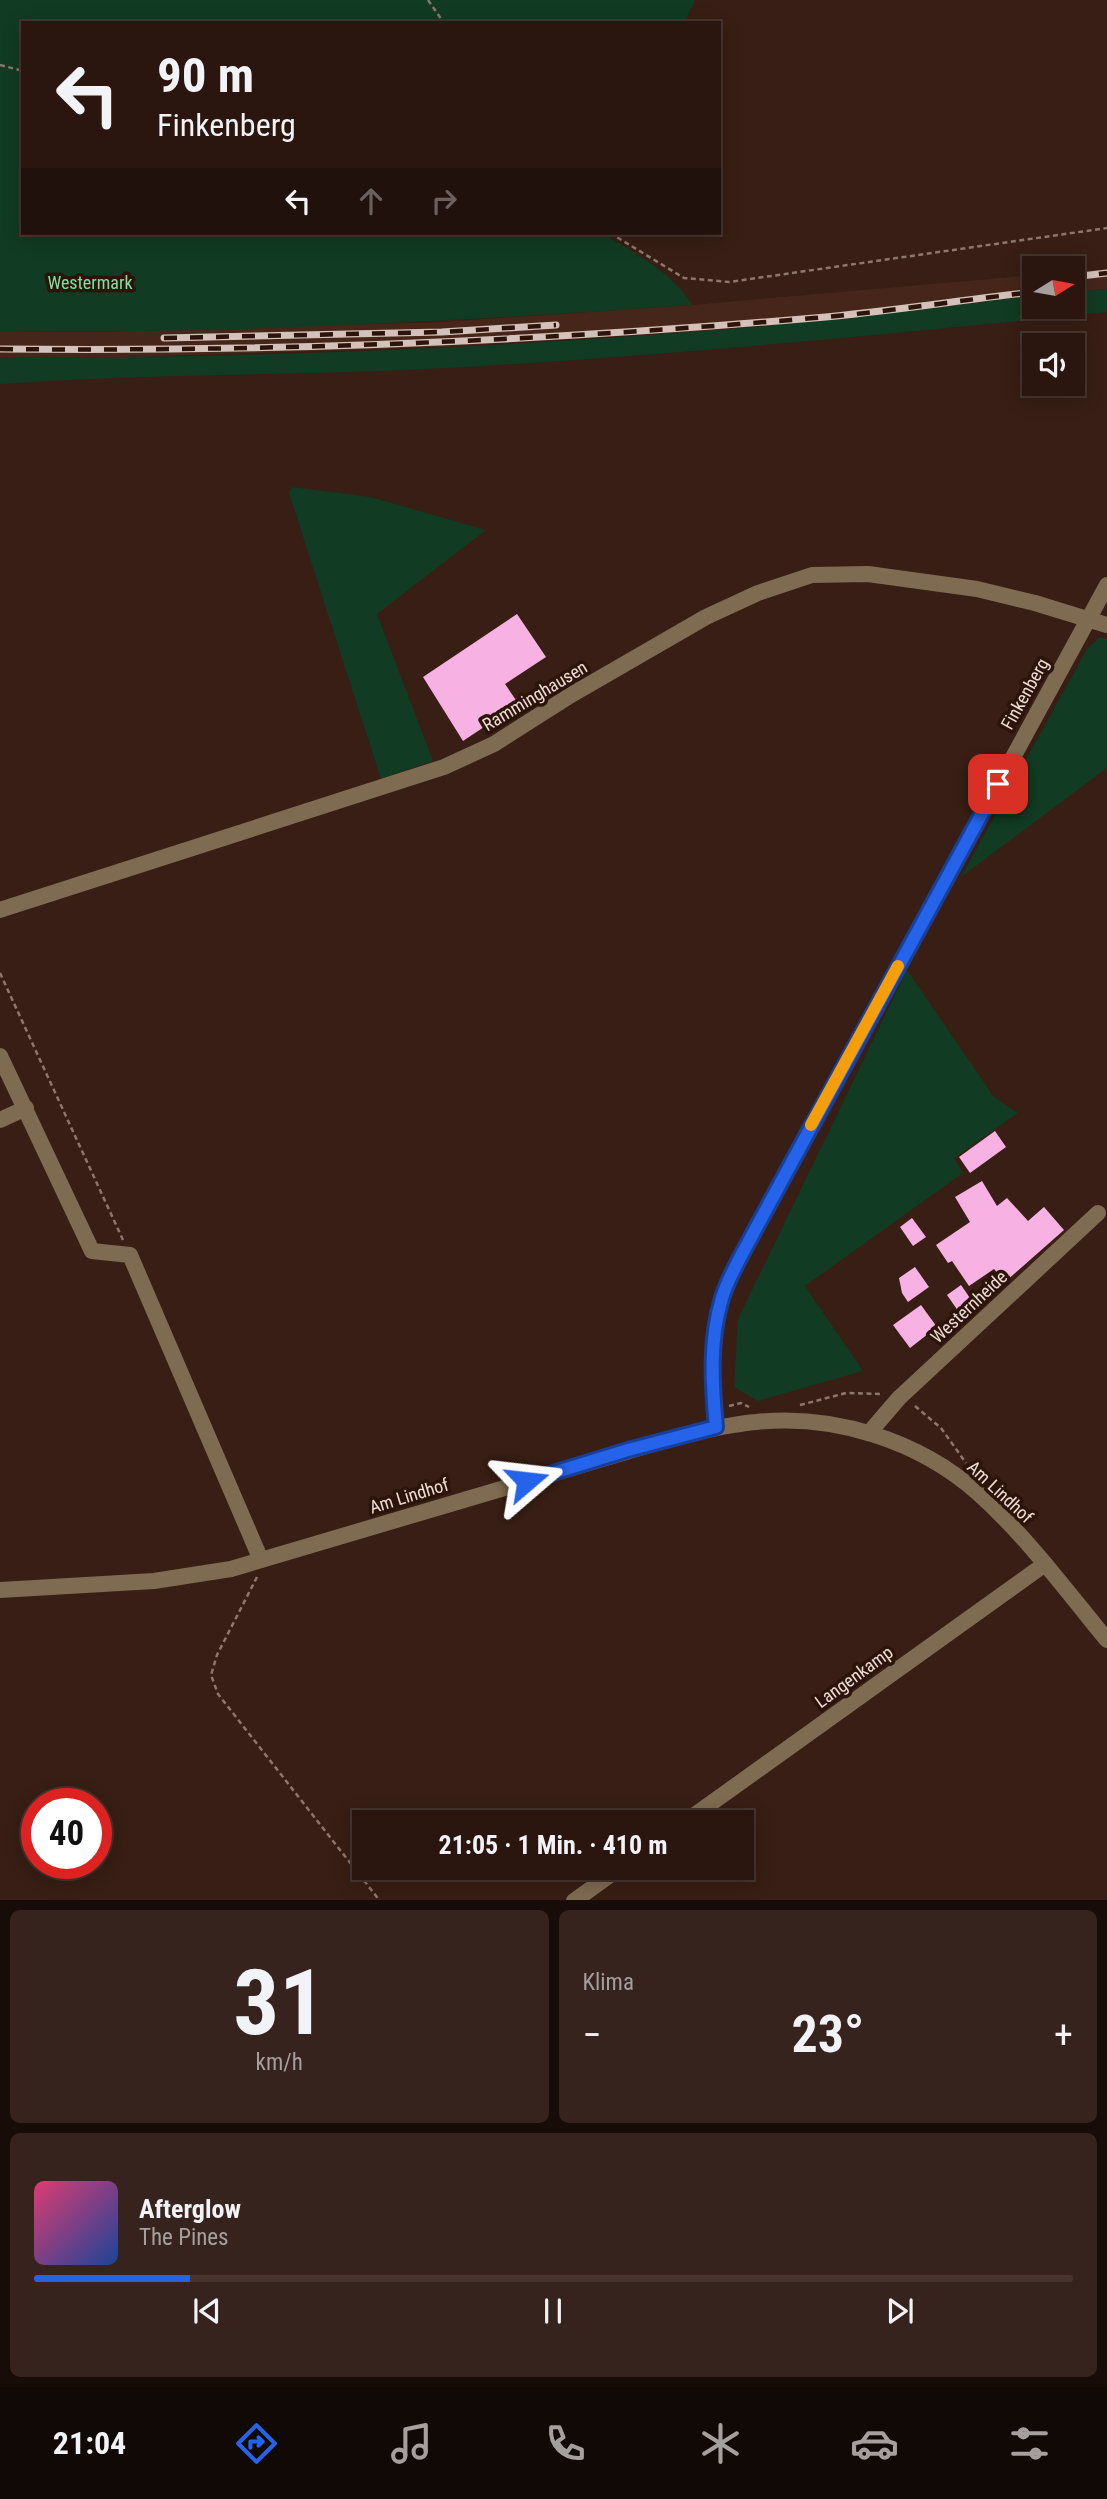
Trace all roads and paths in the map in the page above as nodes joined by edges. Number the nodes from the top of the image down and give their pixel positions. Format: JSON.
{"nodes":[{"id":1,"x":429,"y":0,"type":"edge"},
{"id":2,"x":443,"y":21,"type":"edge"},
{"id":3,"x":0,"y":65,"type":"edge"},
{"id":4,"x":21,"y":70,"type":"edge"},
{"id":5,"x":1107,"y":228,"type":"edge"},
{"id":6,"x":613,"y":235,"type":"edge"},
{"id":7,"x":1107,"y":585,"type":"edge"},
{"id":8,"x":1088,"y":619,"type":"junction"},
{"id":9,"x":1107,"y":625,"type":"edge"},
{"id":10,"x":0,"y":910,"type":"edge"},
{"id":11,"x":0,"y":973,"type":"edge"},
{"id":12,"x":0,"y":1056,"type":"edge"},
{"id":13,"x":26,"y":1108,"type":"junction"},
{"id":14,"x":0,"y":1120,"type":"edge"},
{"id":15,"x":1098,"y":1213,"type":"dead end"},
{"id":16,"x":130,"y":1255,"type":"junction"},
{"id":17,"x":716,"y":1427,"type":"junction"},
{"id":18,"x":869,"y":1433,"type":"junction"},
{"id":19,"x":261,"y":1560,"type":"junction"},
{"id":20,"x":1045,"y":1564,"type":"junction"},
{"id":21,"x":0,"y":1590,"type":"edge"},
{"id":22,"x":1107,"y":1640,"type":"edge"},
{"id":23,"x":702,"y":1810,"type":"edge"},
{"id":24,"x":602,"y":1880,"type":"edge"},
{"id":25,"x":380,"y":1900,"type":"edge"},
{"id":26,"x":574,"y":1900,"type":"edge"}],
"edges":[{"from":1,"to":2,"type":"path"},
{"from":3,"to":4,"type":"path"},
{"from":5,"to":6,"type":"path"},
{"from":7,"to":8,"type":"street","name":"Finkenberg"},
{"from":8,"to":9,"type":"street","name":"Ramminghausen"},
{"from":8,"to":10,"type":"street","name":"Ramminghausen"},
{"from":8,"to":17,"type":"street","name":"Finkenberg"},
{"from":11,"to":16,"type":"path"},
{"from":12,"to":13,"type":"street"},
{"from":13,"to":14,"type":"street"},
{"from":13,"to":16,"type":"street"},
{"from":15,"to":18,"type":"street","name":"Westernheide"},
{"from":16,"to":19,"type":"street"},
{"from":17,"to":18,"type":"street","name":"Am Lindhof"},
{"from":17,"to":19,"type":"street","name":"Am Lindhof"},
{"from":18,"to":20,"type":"street","name":"Am Lindhof"},
{"from":19,"to":21,"type":"street","name":"Am Lindhof"},
{"from":19,"to":25,"type":"path"},
{"from":20,"to":22,"type":"street","name":"Am Lindhof"},
{"from":20,"to":23,"type":"street","name":"Langenkamp"},
{"from":24,"to":26,"type":"street"}]}
